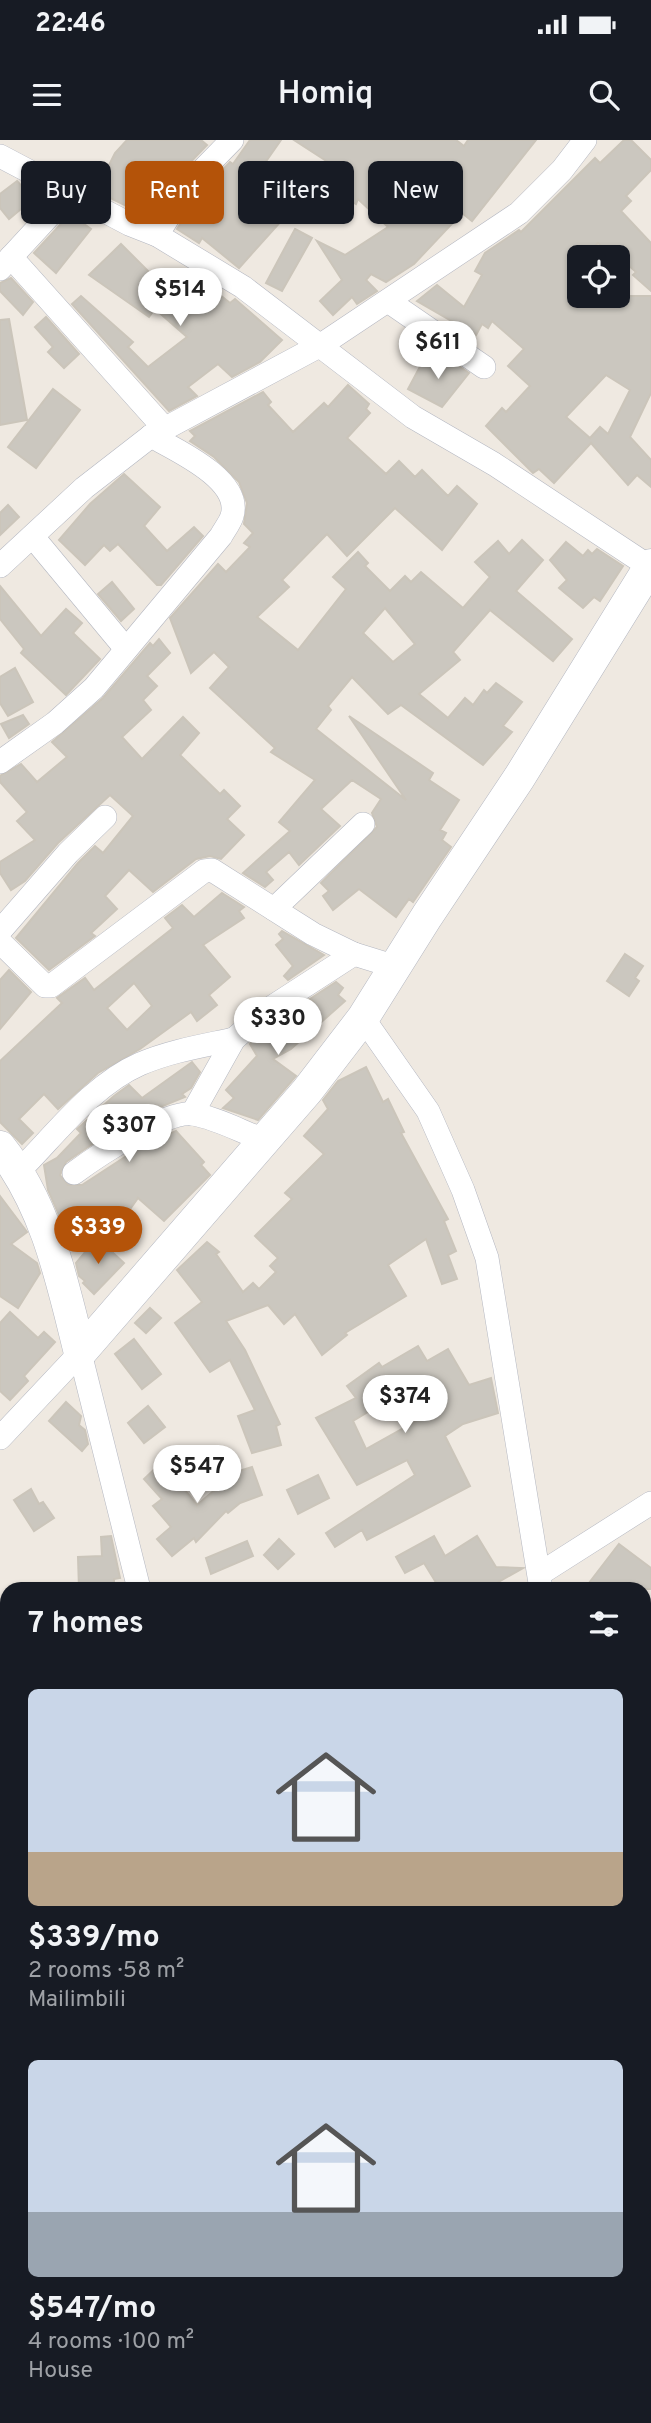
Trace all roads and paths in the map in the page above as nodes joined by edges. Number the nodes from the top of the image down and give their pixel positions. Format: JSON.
{"nodes":[{"id":1,"x":232,"y":140,"type":"edge"},
{"id":2,"x":585,"y":140,"type":"edge"},
{"id":3,"x":0,"y":156,"type":"edge"},
{"id":4,"x":21,"y":167,"type":"edge"},
{"id":5,"x":111,"y":212,"type":"edge"},
{"id":6,"x":42,"y":224,"type":"edge"},
{"id":7,"x":157,"y":234,"type":"junction"},
{"id":8,"x":6,"y":263,"type":"edge"},
{"id":9,"x":388,"y":301,"type":"junction"},
{"id":10,"x":321,"y":345,"type":"junction"},
{"id":11,"x":484,"y":367,"type":"dead end"},
{"id":12,"x":158,"y":433,"type":"junction"},
{"id":13,"x":33,"y":537,"type":"junction"},
{"id":14,"x":0,"y":566,"type":"edge"},
{"id":15,"x":650,"y":566,"type":"edge"},
{"id":16,"x":126,"y":649,"type":"junction"},
{"id":17,"x":0,"y":762,"type":"edge"},
{"id":18,"x":105,"y":817,"type":"dead end"},
{"id":19,"x":363,"y":824,"type":"dead end"},
{"id":20,"x":274,"y":909,"type":"junction"},
{"id":21,"x":0,"y":931,"type":"edge"},
{"id":22,"x":0,"y":942,"type":"edge"},
{"id":23,"x":354,"y":954,"type":"junction"},
{"id":24,"x":396,"y":967,"type":"junction"},
{"id":25,"x":363,"y":1018,"type":"junction"},
{"id":26,"x":234,"y":1039,"type":"junction"},
{"id":27,"x":192,"y":1114,"type":"junction"},
{"id":28,"x":264,"y":1140,"type":"junction"},
{"id":29,"x":9,"y":1159,"type":"edge"},
{"id":30,"x":74,"y":1172,"type":"dead end"},
{"id":31,"x":80,"y":1353,"type":"junction"},
{"id":32,"x":0,"y":1438,"type":"edge"},
{"id":33,"x":651,"y":1503,"type":"edge"},
{"id":34,"x":541,"y":1581,"type":"edge"},
{"id":35,"x":137,"y":1582,"type":"edge"}],
"edges":[{"from":1,"to":7,"type":"street"},
{"from":2,"to":9,"type":"street"},
{"from":3,"to":4,"type":"street"},
{"from":5,"to":7,"type":"street"},
{"from":6,"to":8,"type":"street"},
{"from":7,"to":10,"type":"street"},
{"from":8,"to":12,"type":"street"},
{"from":9,"to":10,"type":"street"},
{"from":9,"to":11,"type":"street"},
{"from":10,"to":12,"type":"street"},
{"from":10,"to":15,"type":"street"},
{"from":12,"to":13,"type":"street"},
{"from":12,"to":16,"type":"street"},
{"from":13,"to":14,"type":"street"},
{"from":13,"to":16,"type":"street"},
{"from":15,"to":24,"type":"street"},
{"from":16,"to":17,"type":"street"},
{"from":18,"to":21,"type":"street"},
{"from":19,"to":20,"type":"street"},
{"from":20,"to":22,"type":"street"},
{"from":20,"to":23,"type":"street"},
{"from":23,"to":24,"type":"street"},
{"from":23,"to":26,"type":"street"},
{"from":24,"to":25,"type":"street"},
{"from":25,"to":28,"type":"street"},
{"from":25,"to":34,"type":"street"},
{"from":26,"to":27,"type":"street"},
{"from":26,"to":29,"type":"street"},
{"from":27,"to":28,"type":"street"},
{"from":27,"to":30,"type":"street"},
{"from":28,"to":31,"type":"street"},
{"from":29,"to":31,"type":"street"},
{"from":31,"to":32,"type":"street"},
{"from":31,"to":35,"type":"street"},
{"from":33,"to":34,"type":"street"}]}
